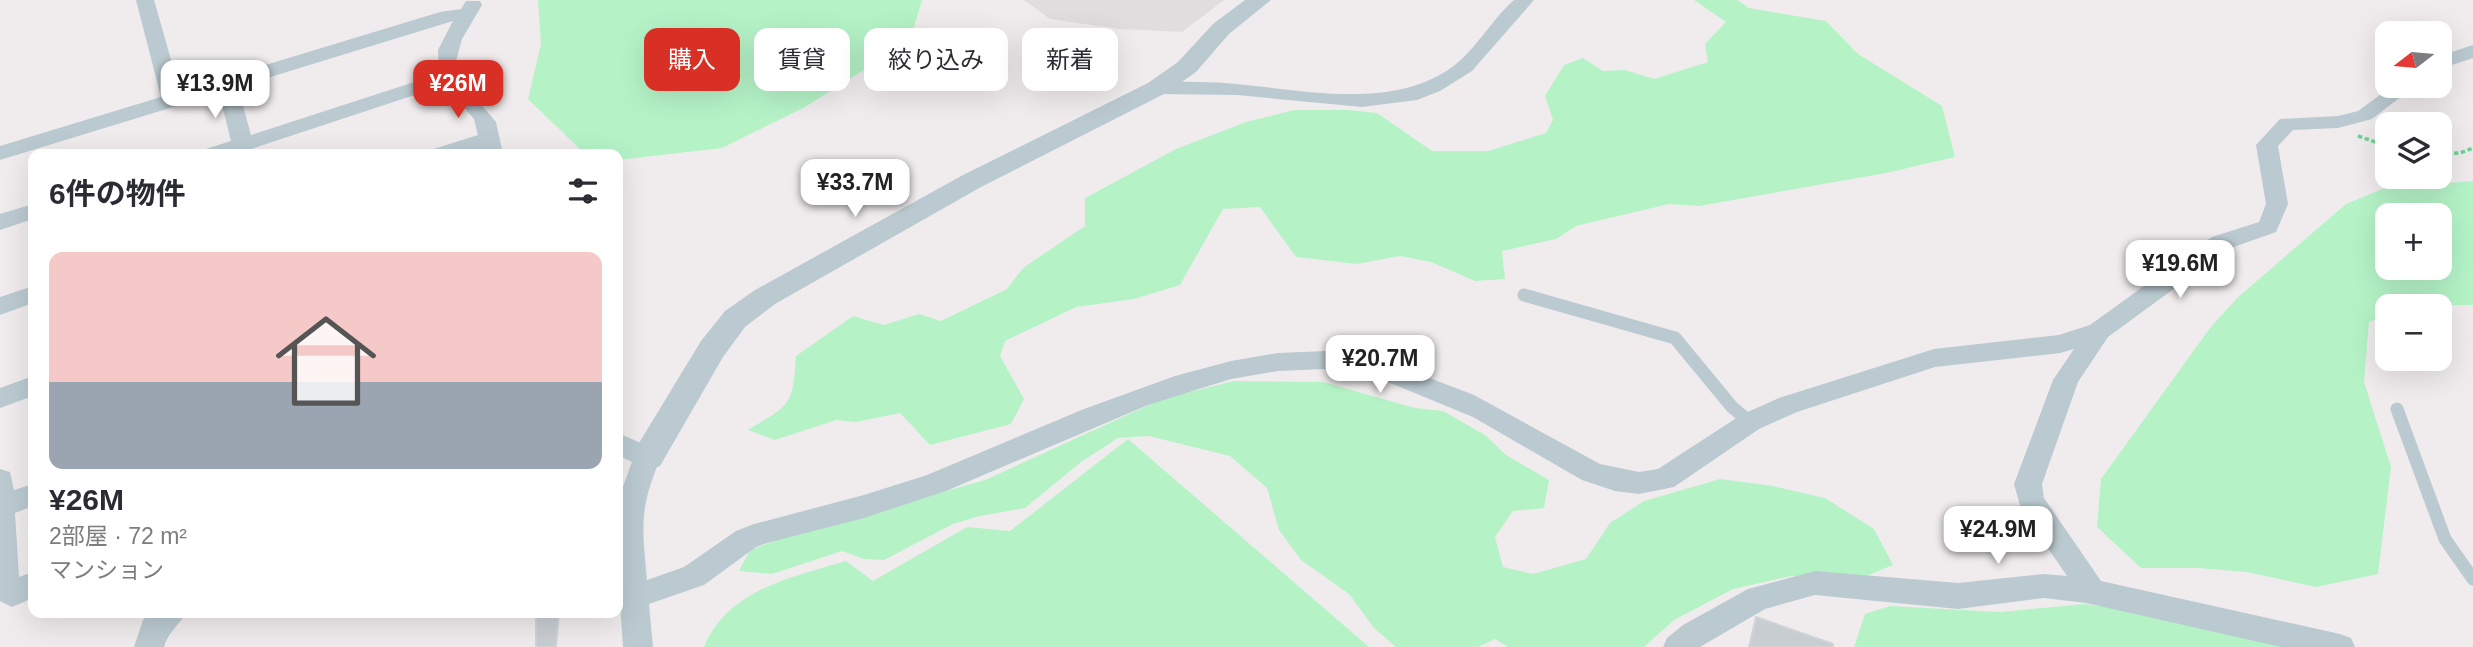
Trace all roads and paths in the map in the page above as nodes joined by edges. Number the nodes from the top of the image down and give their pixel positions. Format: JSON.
{"nodes":[{"id":1,"x":145,"y":0,"type":"edge"},
{"id":2,"x":1260,"y":0,"type":"edge"},
{"id":3,"x":1525,"y":0,"type":"edge"},
{"id":4,"x":472,"y":7,"type":"edge"},
{"id":5,"x":2473,"y":51,"type":"edge"},
{"id":6,"x":2452,"y":59,"type":"edge"},
{"id":7,"x":450,"y":77,"type":"junction"},
{"id":8,"x":227,"y":84,"type":"junction"},
{"id":9,"x":1157,"y":88,"type":"junction"},
{"id":10,"x":2388,"y":98,"type":"edge"},
{"id":11,"x":172,"y":101,"type":"junction"},
{"id":12,"x":243,"y":145,"type":"junction"},
{"id":13,"x":491,"y":147,"type":"edge"},
{"id":14,"x":2473,"y":148,"type":"edge"},
{"id":15,"x":230,"y":149,"type":"edge"},
{"id":16,"x":0,"y":153,"type":"edge"},
{"id":17,"x":2452,"y":153,"type":"edge"},
{"id":18,"x":28,"y":213,"type":"edge"},
{"id":19,"x":0,"y":222,"type":"edge"},
{"id":20,"x":1524,"y":295,"type":"dead end"},
{"id":21,"x":28,"y":296,"type":"edge"},
{"id":22,"x":0,"y":306,"type":"edge"},
{"id":23,"x":2099,"y":331,"type":"junction"},
{"id":24,"x":28,"y":388,"type":"edge"},
{"id":25,"x":0,"y":398,"type":"edge"},
{"id":26,"x":2397,"y":409,"type":"dead end"},
{"id":27,"x":1750,"y":422,"type":"junction"},
{"id":28,"x":623,"y":445,"type":"edge"},
{"id":29,"x":648,"y":457,"type":"junction"},
{"id":30,"x":1,"y":493,"type":"edge"},
{"id":31,"x":28,"y":495,"type":"edge"},
{"id":32,"x":1,"y":558,"type":"edge"},
{"id":33,"x":2473,"y":579,"type":"edge"},
{"id":34,"x":28,"y":586,"type":"edge"},
{"id":35,"x":2086,"y":590,"type":"junction"},
{"id":36,"x":634,"y":597,"type":"junction"},
{"id":37,"x":165,"y":618,"type":"edge"},
{"id":38,"x":149,"y":647,"type":"edge"},
{"id":39,"x":638,"y":647,"type":"edge"},
{"id":40,"x":1678,"y":647,"type":"edge"},
{"id":41,"x":2340,"y":647,"type":"edge"}],
"edges":[{"from":1,"to":11,"type":"street"},
{"from":2,"to":9,"type":"street"},
{"from":3,"to":9,"type":"street"},
{"from":4,"to":7,"type":"street"},
{"from":4,"to":8,"type":"street"},
{"from":5,"to":6,"type":"street"},
{"from":7,"to":12,"type":"street"},
{"from":7,"to":13,"type":"street"},
{"from":8,"to":11,"type":"street"},
{"from":8,"to":12,"type":"street"},
{"from":9,"to":29,"type":"street"},
{"from":10,"to":23,"type":"street"},
{"from":11,"to":16,"type":"street"},
{"from":12,"to":15,"type":"street"},
{"from":14,"to":17,"type":"path"},
{"from":18,"to":19,"type":"street"},
{"from":20,"to":27,"type":"lane"},
{"from":21,"to":22,"type":"street"},
{"from":23,"to":27,"type":"street"},
{"from":23,"to":35,"type":"street"},
{"from":24,"to":25,"type":"street"},
{"from":26,"to":33,"type":"lane"},
{"from":27,"to":36,"type":"street"},
{"from":28,"to":29,"type":"street"},
{"from":29,"to":36,"type":"street"},
{"from":30,"to":31,"type":"street"},
{"from":30,"to":32,"type":"street"},
{"from":32,"to":34,"type":"street"},
{"from":35,"to":40,"type":"street"},
{"from":35,"to":41,"type":"street"},
{"from":36,"to":39,"type":"street"},
{"from":37,"to":38,"type":"street"}]}
